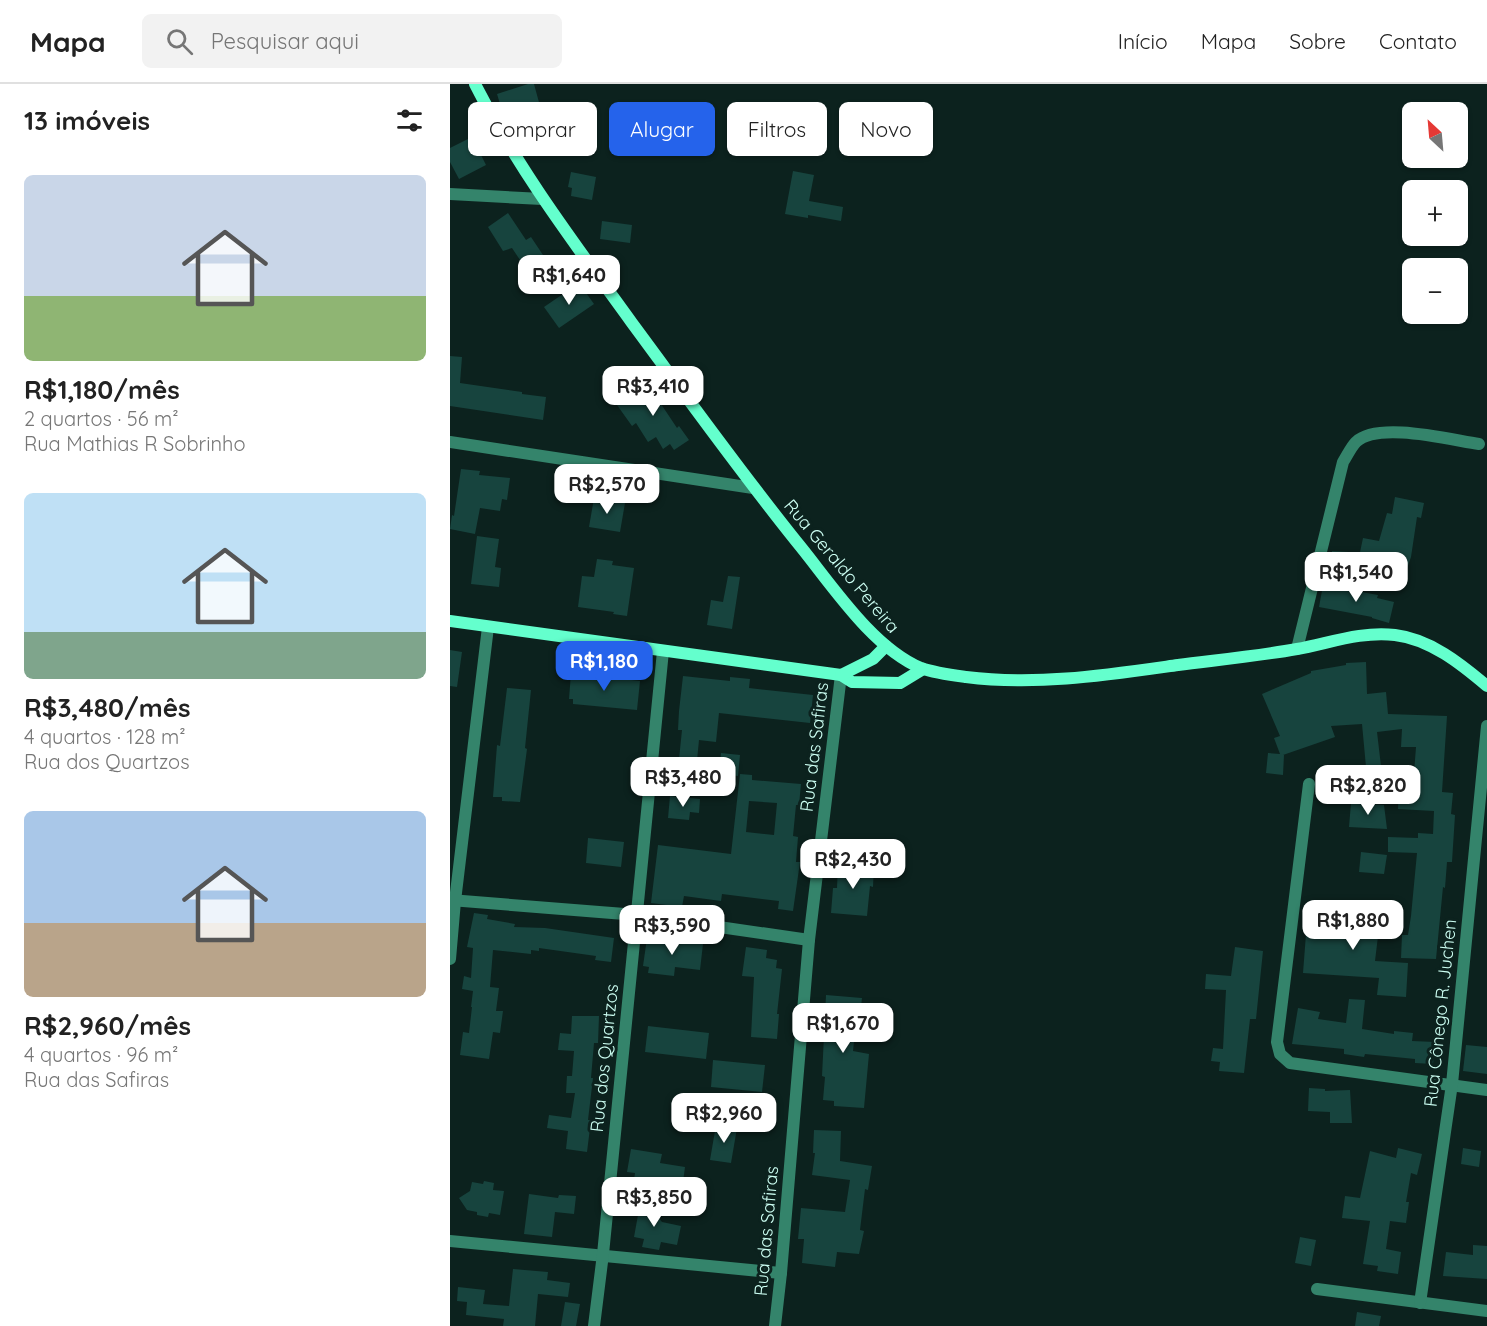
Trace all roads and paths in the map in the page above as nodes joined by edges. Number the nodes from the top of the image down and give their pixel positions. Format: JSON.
{"nodes":[{"id":1,"x":475,"y":84,"type":"edge"},
{"id":2,"x":450,"y":194,"type":"edge"},
{"id":3,"x":542,"y":199,"type":"junction"},
{"id":4,"x":450,"y":442,"type":"edge"},
{"id":5,"x":1479,"y":444,"type":"dead end"},
{"id":6,"x":753,"y":488,"type":"junction"},
{"id":7,"x":450,"y":621,"type":"edge"},
{"id":8,"x":488,"y":627,"type":"junction"},
{"id":9,"x":886,"y":646,"type":"junction"},
{"id":10,"x":1297,"y":649,"type":"junction"},
{"id":11,"x":663,"y":651,"type":"junction"},
{"id":12,"x":923,"y":669,"type":"junction"},
{"id":13,"x":841,"y":675,"type":"junction"},
{"id":14,"x":1487,"y":686,"type":"edge"},
{"id":15,"x":1487,"y":726,"type":"edge"},
{"id":16,"x":1309,"y":784,"type":"dead end"},
{"id":17,"x":452,"y":901,"type":"edge"},
{"id":18,"x":637,"y":915,"type":"junction"},
{"id":19,"x":809,"y":940,"type":"junction"},
{"id":20,"x":450,"y":959,"type":"edge"},
{"id":21,"x":1452,"y":1084,"type":"junction"},
{"id":22,"x":1487,"y":1089,"type":"edge"},
{"id":23,"x":450,"y":1241,"type":"edge"},
{"id":24,"x":603,"y":1254,"type":"junction"},
{"id":25,"x":782,"y":1273,"type":"junction"},
{"id":26,"x":1317,"y":1289,"type":"dead end"},
{"id":27,"x":1420,"y":1303,"type":"junction"},
{"id":28,"x":1487,"y":1311,"type":"edge"},
{"id":29,"x":594,"y":1326,"type":"edge"},
{"id":30,"x":775,"y":1326,"type":"edge"}],
"edges":[{"from":1,"to":3,"type":"main road","name":"Rua Geraldo Pereira"},
{"from":2,"to":3,"type":"street"},
{"from":3,"to":6,"type":"main road","name":"Rua Geraldo Pereira"},
{"from":4,"to":6,"type":"street"},
{"from":5,"to":10,"type":"street"},
{"from":6,"to":9,"type":"main road","name":"Rua Geraldo Pereira"},
{"from":7,"to":8,"type":"main road"},
{"from":8,"to":11,"type":"main road"},
{"from":8,"to":17,"type":"street"},
{"from":9,"to":12,"type":"main road","name":"Rua Geraldo Pereira"},
{"from":9,"to":13,"type":"main road"},
{"from":10,"to":12,"type":"main road","name":"Rua Geraldo Pereira"},
{"from":10,"to":14,"type":"main road","name":"Rua Geraldo Pereira"},
{"from":11,"to":13,"type":"main road"},
{"from":11,"to":18,"type":"street","name":"Rua dos Quartzos"},
{"from":12,"to":13,"type":"main road"},
{"from":13,"to":19,"type":"street","name":"Rua das Safiras"},
{"from":15,"to":21,"type":"street","name":"Rua Cônego R. Juchen"},
{"from":16,"to":21,"type":"street"},
{"from":17,"to":18,"type":"street"},
{"from":17,"to":20,"type":"street"},
{"from":18,"to":19,"type":"street"},
{"from":18,"to":24,"type":"street","name":"Rua dos Quartzos"},
{"from":19,"to":25,"type":"street","name":"Rua das Safiras"},
{"from":21,"to":22,"type":"street"},
{"from":21,"to":27,"type":"street","name":"Rua Cônego R. Juchen"},
{"from":23,"to":24,"type":"street"},
{"from":24,"to":25,"type":"street"},
{"from":24,"to":29,"type":"street","name":"Rua dos Quartzos"},
{"from":25,"to":30,"type":"street","name":"Rua das Safiras"},
{"from":26,"to":27,"type":"street"},
{"from":27,"to":28,"type":"street"}]}
